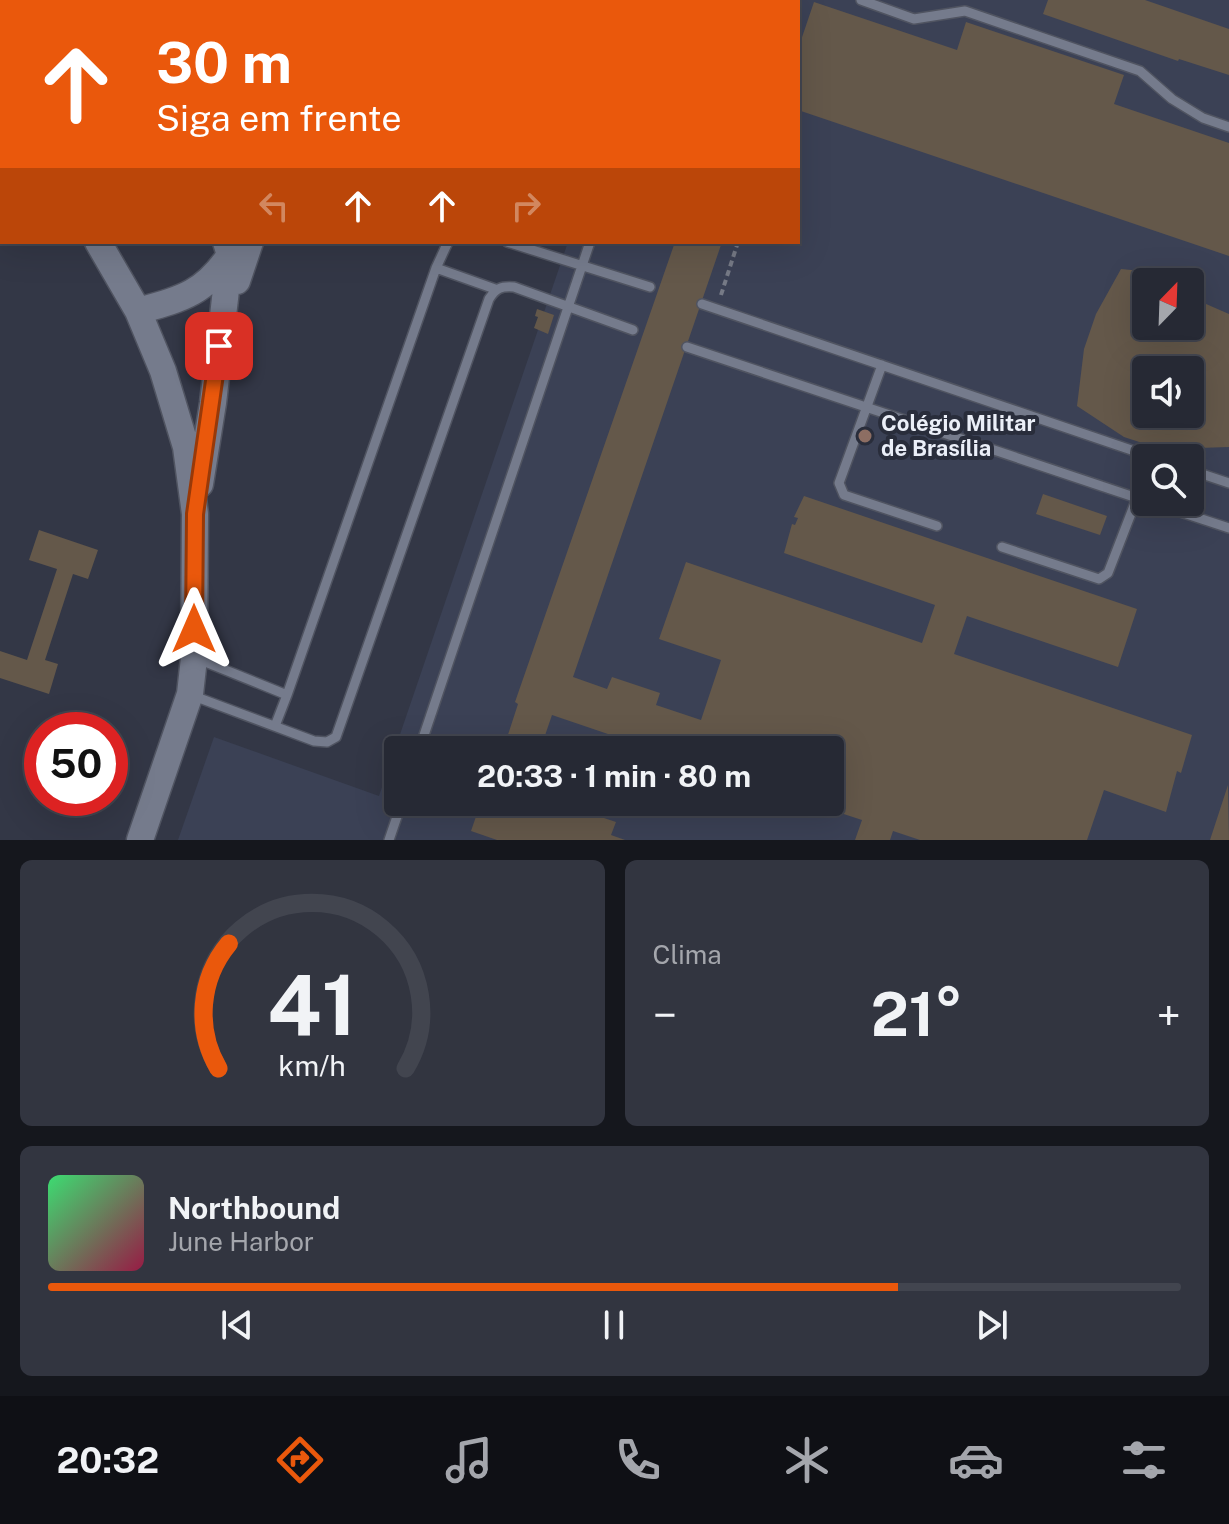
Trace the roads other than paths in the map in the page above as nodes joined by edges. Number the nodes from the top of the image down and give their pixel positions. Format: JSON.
{"nodes":[{"id":1,"x":861,"y":0,"type":"edge"},
{"id":2,"x":1229,"y":127,"type":"edge"},
{"id":3,"x":99,"y":244,"type":"edge"},
{"id":4,"x":447,"y":244,"type":"edge"},
{"id":5,"x":514,"y":244,"type":"edge"},
{"id":6,"x":589,"y":244,"type":"edge"},
{"id":7,"x":236,"y":245,"type":"edge"},
{"id":8,"x":583,"y":265,"type":"junction"},
{"id":9,"x":436,"y":268,"type":"junction"},
{"id":10,"x":650,"y":287,"type":"dead end"},
{"id":11,"x":495,"y":289,"type":"junction"},
{"id":12,"x":702,"y":304,"type":"dead end"},
{"id":13,"x":569,"y":306,"type":"junction"},
{"id":14,"x":138,"y":311,"type":"junction"},
{"id":15,"x":633,"y":330,"type":"dead end"},
{"id":16,"x":687,"y":347,"type":"dead end"},
{"id":17,"x":882,"y":365,"type":"junction"},
{"id":18,"x":869,"y":408,"type":"junction"},
{"id":19,"x":1132,"y":450,"type":"edge"},
{"id":20,"x":1204,"y":475,"type":"edge"},
{"id":21,"x":1229,"y":483,"type":"edge"},
{"id":22,"x":1132,"y":496,"type":"edge"},
{"id":23,"x":195,"y":514,"type":"junction"},
{"id":24,"x":1136,"y":516,"type":"edge"},
{"id":25,"x":1193,"y":516,"type":"edge"},
{"id":26,"x":937,"y":526,"type":"dead end"},
{"id":27,"x":1229,"y":528,"type":"edge"},
{"id":28,"x":1002,"y":547,"type":"dead end"},
{"id":29,"x":194,"y":658,"type":"junction"},
{"id":30,"x":190,"y":694,"type":"junction"},
{"id":31,"x":287,"y":695,"type":"junction"},
{"id":32,"x":275,"y":726,"type":"junction"},
{"id":33,"x":424,"y":736,"type":"edge"},
{"id":34,"x":397,"y":816,"type":"edge"},
{"id":35,"x":140,"y":840,"type":"edge"},
{"id":36,"x":389,"y":840,"type":"edge"}],
"edges":[{"from":1,"to":2,"type":"lane"},
{"from":3,"to":14,"type":"main road"},
{"from":4,"to":9,"type":"lane"},
{"from":5,"to":8,"type":"lane"},
{"from":6,"to":8,"type":"lane"},
{"from":7,"to":14,"type":"main road"},
{"from":7,"to":23,"type":"main road"},
{"from":8,"to":10,"type":"lane"},
{"from":8,"to":13,"type":"lane"},
{"from":9,"to":11,"type":"lane"},
{"from":9,"to":31,"type":"lane"},
{"from":11,"to":13,"type":"lane"},
{"from":11,"to":32,"type":"lane"},
{"from":12,"to":17,"type":"lane"},
{"from":13,"to":15,"type":"lane"},
{"from":13,"to":33,"type":"lane"},
{"from":14,"to":23,"type":"main road"},
{"from":16,"to":18,"type":"lane"},
{"from":17,"to":18,"type":"lane"},
{"from":17,"to":19,"type":"lane"},
{"from":18,"to":22,"type":"lane"},
{"from":18,"to":26,"type":"lane"},
{"from":20,"to":21,"type":"lane"},
{"from":23,"to":29,"type":"main road"},
{"from":24,"to":28,"type":"lane"},
{"from":25,"to":27,"type":"lane"},
{"from":29,"to":30,"type":"main road"},
{"from":29,"to":31,"type":"lane"},
{"from":30,"to":32,"type":"lane"},
{"from":30,"to":35,"type":"main road"},
{"from":31,"to":32,"type":"lane"},
{"from":34,"to":36,"type":"lane"}]}
